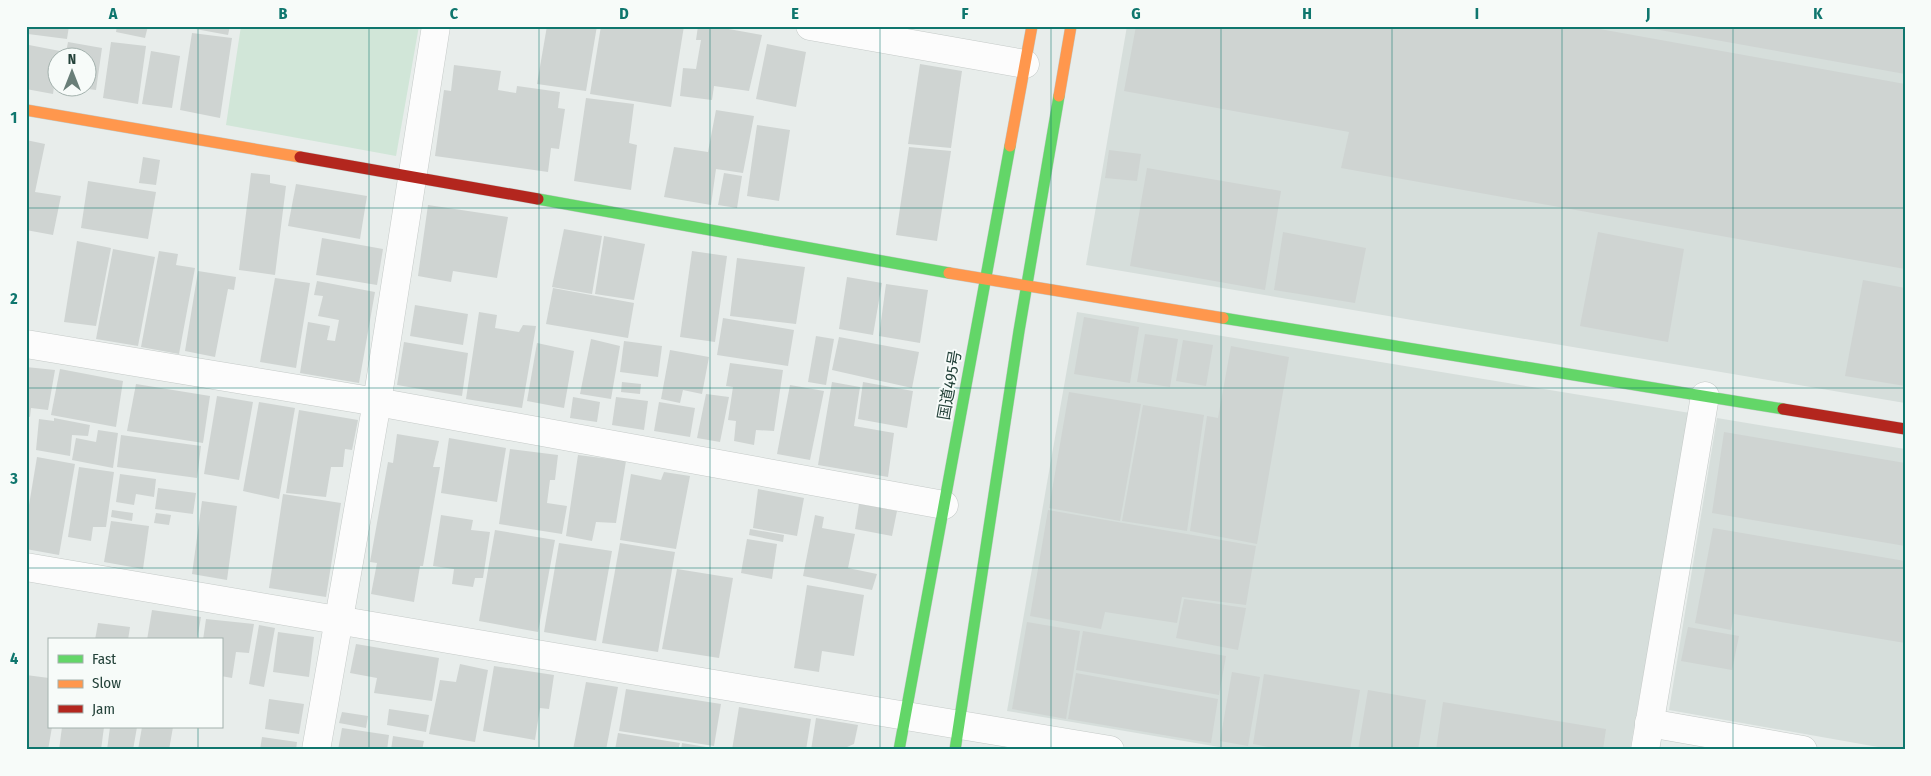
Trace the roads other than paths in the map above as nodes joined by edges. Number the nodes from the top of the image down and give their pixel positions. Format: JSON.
{"nodes":[{"id":1,"x":436,"y":26,"type":"edge"},
{"id":2,"x":810,"y":26,"type":"edge"},
{"id":3,"x":1032,"y":26,"type":"edge"},
{"id":4,"x":1071,"y":26,"type":"edge"},
{"id":5,"x":1025,"y":64,"type":"junction"},
{"id":6,"x":26,"y":110,"type":"edge"},
{"id":7,"x":413,"y":176,"type":"junction"},
{"id":8,"x":985,"y":279,"type":"junction"},
{"id":9,"x":1027,"y":286,"type":"junction"},
{"id":10,"x":26,"y":344,"type":"edge"},
{"id":11,"x":1705,"y":396,"type":"junction"},
{"id":12,"x":376,"y":402,"type":"junction"},
{"id":13,"x":1905,"y":429,"type":"edge"},
{"id":14,"x":944,"y":504,"type":"junction"},
{"id":15,"x":26,"y":567,"type":"edge"},
{"id":16,"x":339,"y":619,"type":"junction"},
{"id":17,"x":904,"y":717,"type":"junction"},
{"id":18,"x":1649,"y":722,"type":"junction"},
{"id":19,"x":957,"y":738,"type":"edge"},
{"id":20,"x":316,"y":750,"type":"edge"},
{"id":21,"x":899,"y":750,"type":"edge"},
{"id":22,"x":1110,"y":750,"type":"edge"},
{"id":23,"x":1644,"y":750,"type":"edge"},
{"id":24,"x":1803,"y":750,"type":"edge"}],
"edges":[{"from":1,"to":7,"type":"street"},
{"from":2,"to":5,"type":"street"},
{"from":3,"to":5,"type":"main road","name":"国道495号"},
{"from":4,"to":9,"type":"main road"},
{"from":5,"to":8,"type":"main road","name":"国道495号"},
{"from":6,"to":7,"type":"main road"},
{"from":7,"to":8,"type":"main road"},
{"from":7,"to":12,"type":"street"},
{"from":8,"to":9,"type":"main road"},
{"from":8,"to":14,"type":"main road","name":"国道495号"},
{"from":9,"to":11,"type":"main road"},
{"from":9,"to":19,"type":"main road"},
{"from":10,"to":12,"type":"street"},
{"from":11,"to":13,"type":"main road"},
{"from":11,"to":18,"type":"street"},
{"from":12,"to":14,"type":"street"},
{"from":12,"to":16,"type":"street"},
{"from":14,"to":17,"type":"main road","name":"国道495号"},
{"from":15,"to":16,"type":"street"},
{"from":16,"to":17,"type":"street"},
{"from":16,"to":20,"type":"street"},
{"from":17,"to":19,"type":"street"},
{"from":17,"to":21,"type":"main road","name":"国道495号"},
{"from":18,"to":23,"type":"street"},
{"from":18,"to":24,"type":"street"},
{"from":19,"to":22,"type":"street"}]}
